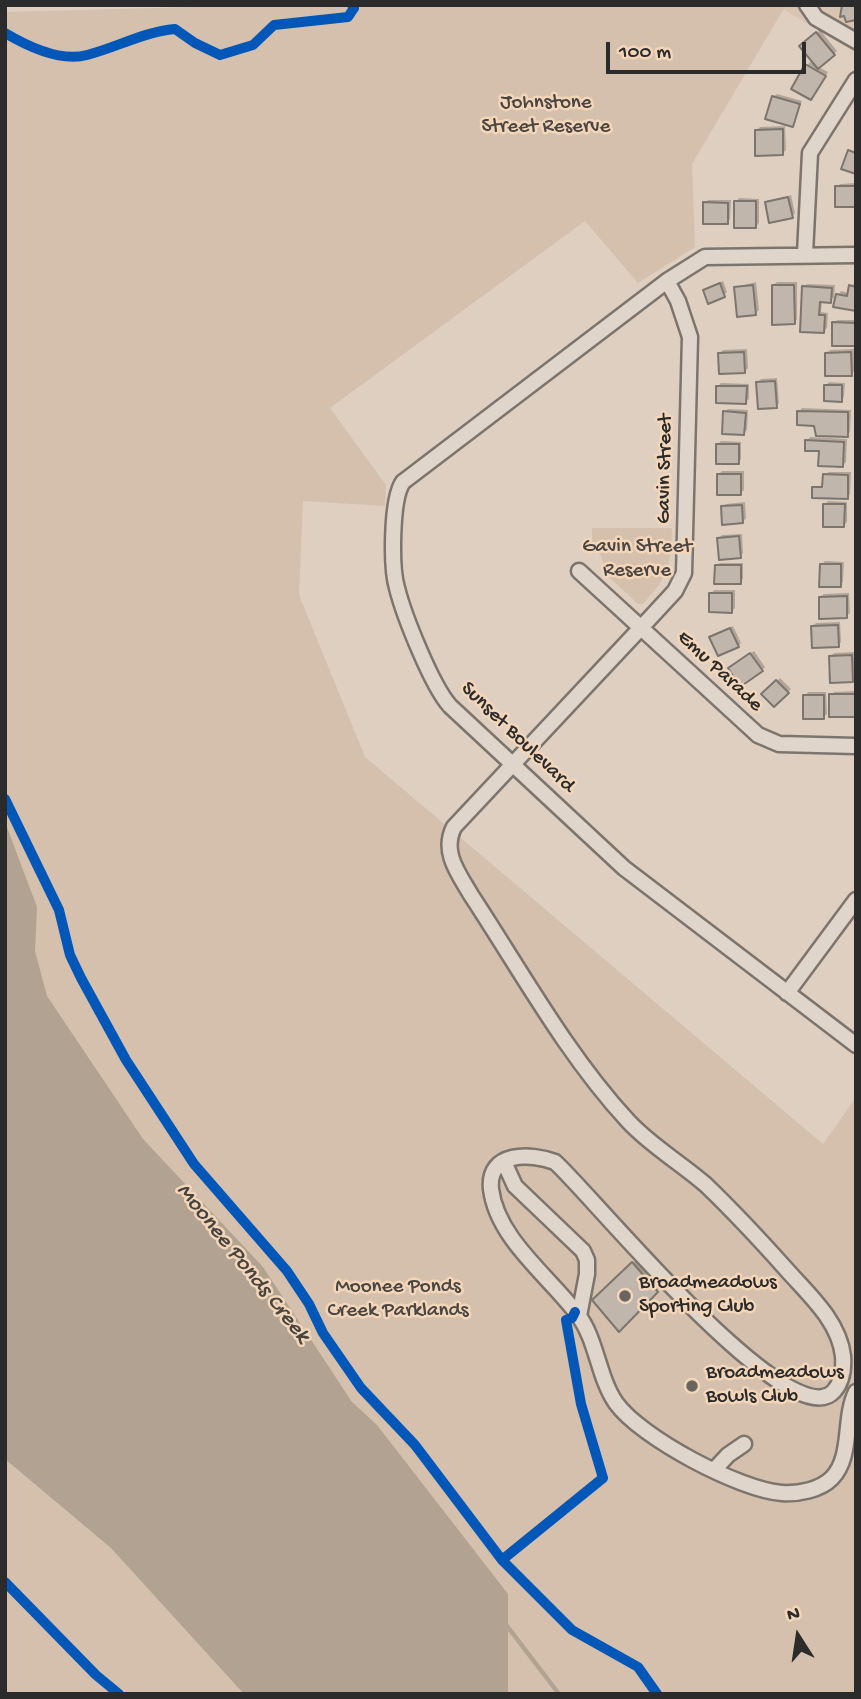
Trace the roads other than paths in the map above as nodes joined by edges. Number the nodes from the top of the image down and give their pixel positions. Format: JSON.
{"nodes":[{"id":1,"x":807,"y":5,"type":"edge"},
{"id":2,"x":856,"y":41,"type":"edge"},
{"id":3,"x":856,"y":80,"type":"edge"},
{"id":4,"x":805,"y":254,"type":"junction"},
{"id":5,"x":856,"y":255,"type":"edge"},
{"id":6,"x":667,"y":281,"type":"junction"},
{"id":7,"x":579,"y":571,"type":"dead end"},
{"id":8,"x":641,"y":628,"type":"junction"},
{"id":9,"x":856,"y":746,"type":"edge"},
{"id":10,"x":513,"y":765,"type":"junction"},
{"id":11,"x":856,"y":900,"type":"edge"},
{"id":12,"x":787,"y":993,"type":"junction"},
{"id":13,"x":856,"y":1045,"type":"edge"},
{"id":14,"x":504,"y":1163,"type":"junction"},
{"id":15,"x":579,"y":1317,"type":"junction"},
{"id":16,"x":856,"y":1392,"type":"edge"},
{"id":17,"x":744,"y":1444,"type":"dead end"},
{"id":18,"x":714,"y":1470,"type":"junction"},
{"id":19,"x":799,"y":1475,"type":"dead end"},
{"id":20,"x":803,"y":1491,"type":"junction"}],
"edges":[{"from":1,"to":2,"type":"street"},
{"from":3,"to":4,"type":"street"},
{"from":4,"to":5,"type":"street","name":"Sunset Boulevard"},
{"from":4,"to":6,"type":"street","name":"Sunset Boulevard"},
{"from":6,"to":8,"type":"street","name":"Gavin Street"},
{"from":6,"to":10,"type":"street","name":"Sunset Boulevard"},
{"from":7,"to":8,"type":"street","name":"Emu Parade"},
{"from":8,"to":9,"type":"street","name":"Emu Parade"},
{"from":8,"to":10,"type":"street","name":"Gavin Street"},
{"from":10,"to":12,"type":"street","name":"Sunset Boulevard"},
{"from":10,"to":14,"type":"street","name":"Gavin Street"},
{"from":11,"to":12,"type":"street"},
{"from":12,"to":13,"type":"street","name":"Sunset Boulevard"},
{"from":14,"to":15,"type":"street"},
{"from":14,"to":15,"type":"street"},
{"from":15,"to":18,"type":"street"},
{"from":16,"to":20,"type":"street"},
{"from":17,"to":18,"type":"street"},
{"from":18,"to":20,"type":"street"},
{"from":19,"to":20,"type":"street"}]}
